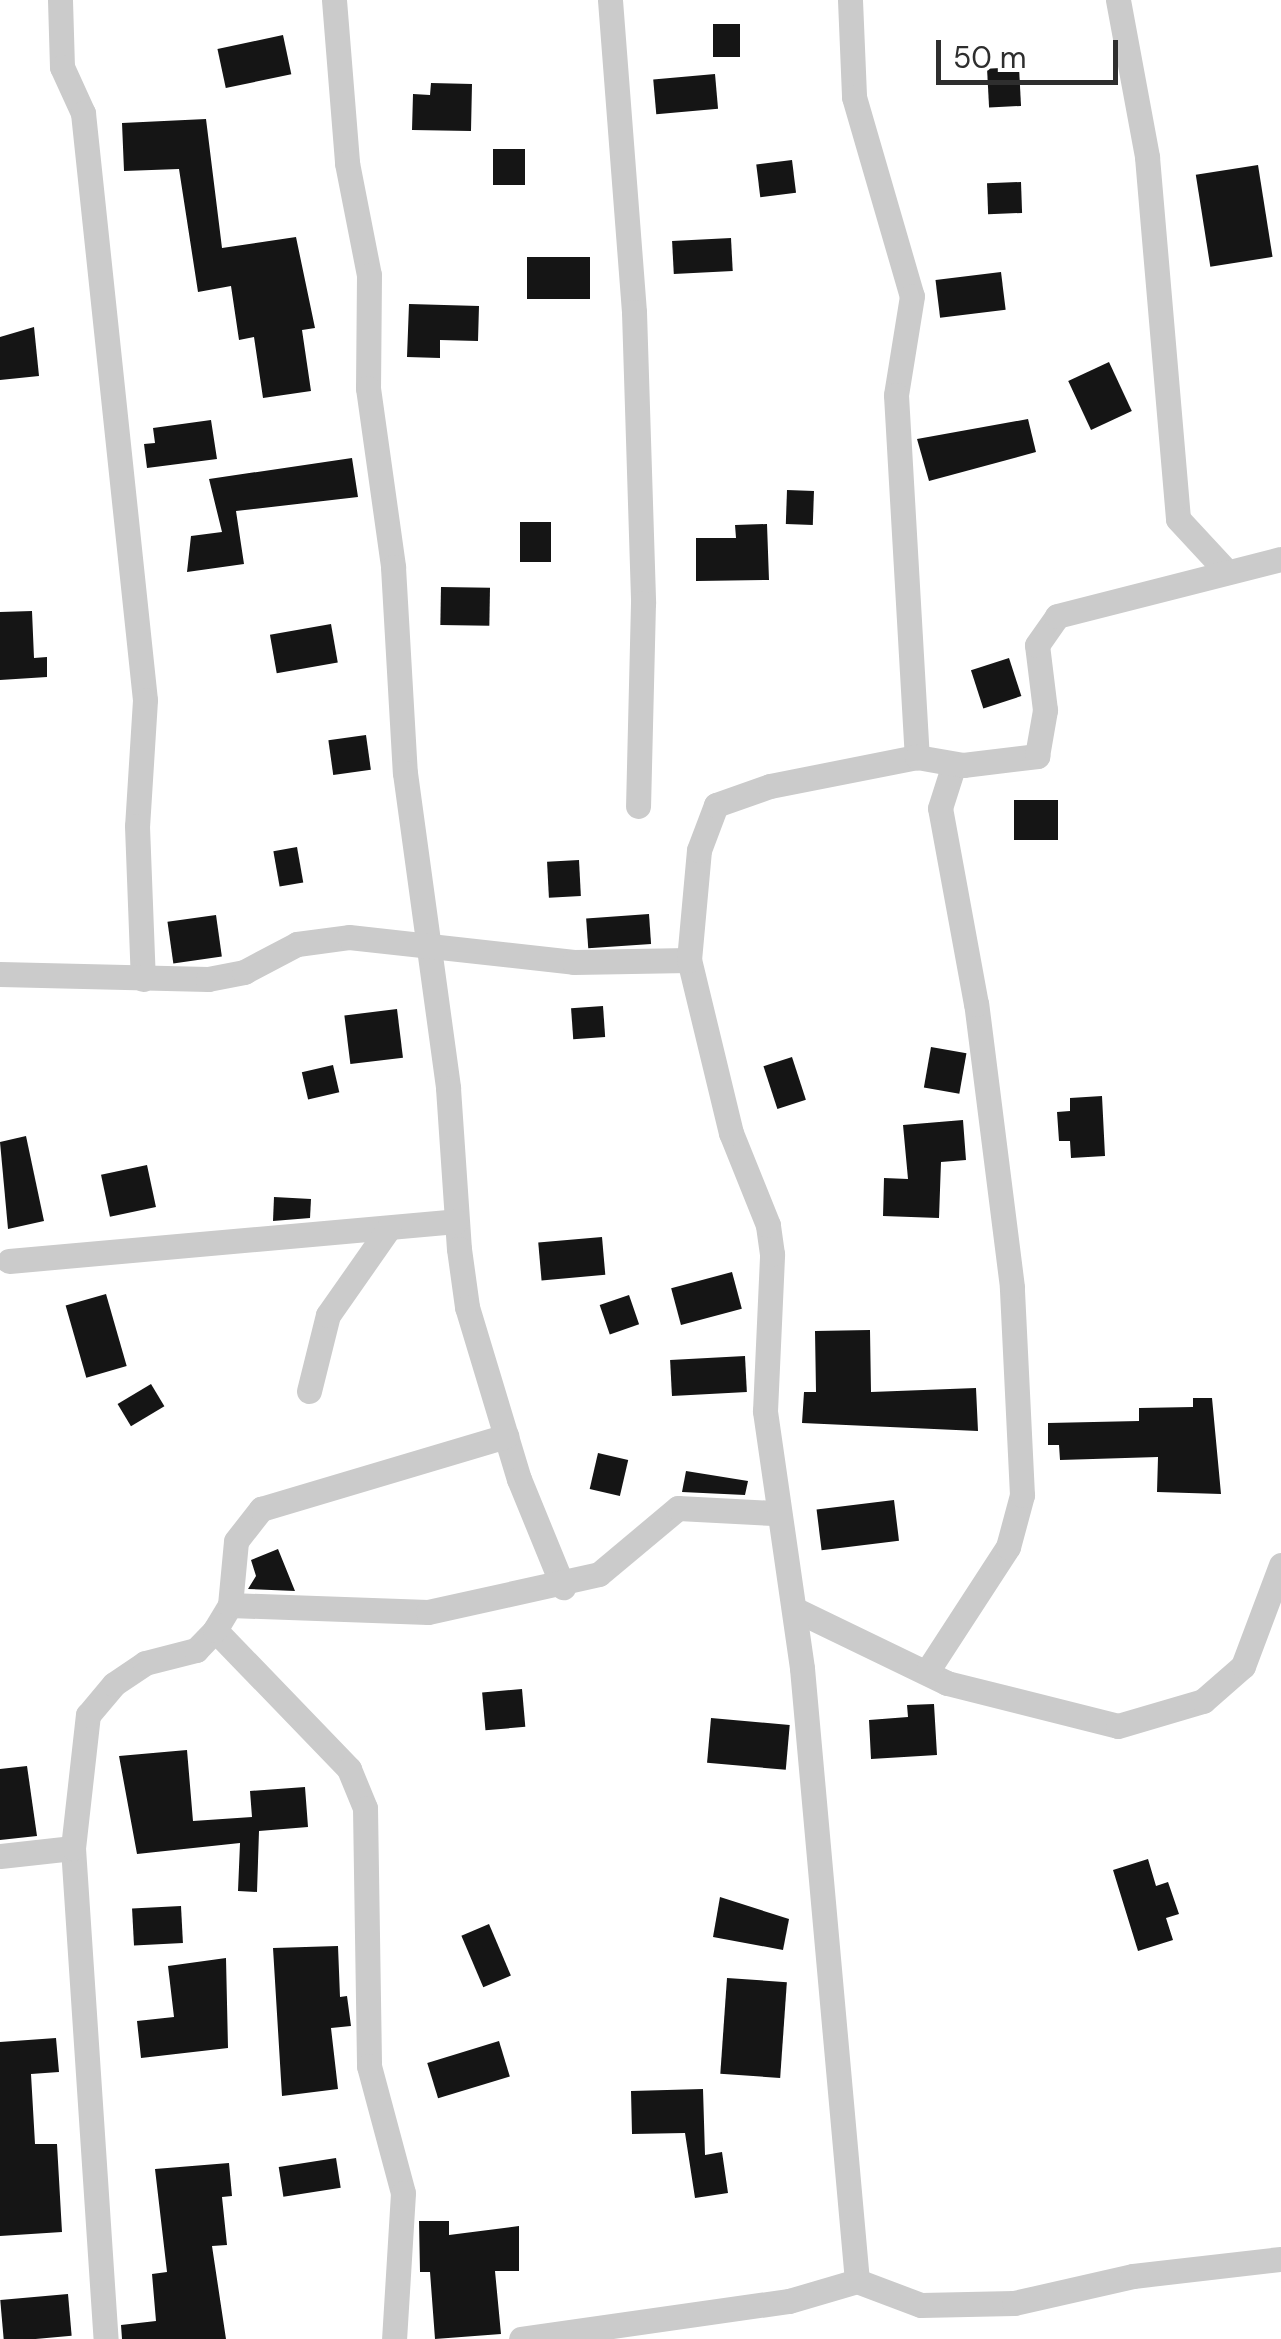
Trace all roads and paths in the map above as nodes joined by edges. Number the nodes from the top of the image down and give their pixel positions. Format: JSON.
{"nodes":[{"id":1,"x":60,"y":0,"type":"edge"},
{"id":2,"x":334,"y":0,"type":"edge"},
{"id":3,"x":610,"y":0,"type":"edge"},
{"id":4,"x":850,"y":0,"type":"edge"},
{"id":5,"x":1118,"y":0,"type":"edge"},
{"id":6,"x":1281,"y":559,"type":"edge"},
{"id":7,"x":1227,"y":572,"type":"junction"},
{"id":8,"x":917,"y":757,"type":"junction"},
{"id":9,"x":954,"y":764,"type":"junction"},
{"id":10,"x":638,"y":806,"type":"dead end"},
{"id":11,"x":430,"y":941,"type":"junction"},
{"id":12,"x":689,"y":960,"type":"junction"},
{"id":13,"x":0,"y":974,"type":"edge"},
{"id":14,"x":142,"y":979,"type":"junction"},
{"id":15,"x":456,"y":1221,"type":"junction"},
{"id":16,"x":389,"y":1228,"type":"junction"},
{"id":17,"x":9,"y":1261,"type":"dead end"},
{"id":18,"x":309,"y":1391,"type":"dead end"},
{"id":19,"x":506,"y":1436,"type":"junction"},
{"id":20,"x":774,"y":1512,"type":"junction"},
{"id":21,"x":1281,"y":1566,"type":"edge"},
{"id":22,"x":562,"y":1586,"type":"junction"},
{"id":23,"x":230,"y":1605,"type":"junction"},
{"id":24,"x":794,"y":1610,"type":"junction"},
{"id":25,"x":216,"y":1630,"type":"junction"},
{"id":26,"x":928,"y":1670,"type":"junction"},
{"id":27,"x":73,"y":1848,"type":"junction"},
{"id":28,"x":0,"y":1856,"type":"edge"},
{"id":29,"x":1281,"y":2259,"type":"edge"},
{"id":30,"x":857,"y":2281,"type":"junction"},
{"id":31,"x":106,"y":2339,"type":"edge"},
{"id":32,"x":394,"y":2339,"type":"edge"},
{"id":33,"x":521,"y":2339,"type":"edge"}],
"edges":[{"from":1,"to":14,"type":"street"},
{"from":2,"to":11,"type":"street"},
{"from":3,"to":10,"type":"street"},
{"from":4,"to":8,"type":"street"},
{"from":5,"to":7,"type":"street"},
{"from":6,"to":7,"type":"street"},
{"from":7,"to":9,"type":"street"},
{"from":8,"to":9,"type":"street"},
{"from":8,"to":12,"type":"street"},
{"from":9,"to":26,"type":"street"},
{"from":11,"to":12,"type":"street"},
{"from":11,"to":14,"type":"street"},
{"from":11,"to":15,"type":"street"},
{"from":12,"to":20,"type":"street"},
{"from":13,"to":14,"type":"street"},
{"from":15,"to":16,"type":"street"},
{"from":15,"to":19,"type":"street"},
{"from":16,"to":17,"type":"street"},
{"from":16,"to":18,"type":"street"},
{"from":19,"to":22,"type":"street"},
{"from":19,"to":23,"type":"street"},
{"from":20,"to":22,"type":"street"},
{"from":20,"to":24,"type":"street"},
{"from":21,"to":26,"type":"street"},
{"from":22,"to":23,"type":"street"},
{"from":23,"to":25,"type":"street"},
{"from":24,"to":26,"type":"street"},
{"from":24,"to":30,"type":"street"},
{"from":25,"to":27,"type":"street"},
{"from":25,"to":32,"type":"street"},
{"from":27,"to":28,"type":"street"},
{"from":27,"to":31,"type":"street"},
{"from":29,"to":30,"type":"street"},
{"from":30,"to":33,"type":"street"}]}
